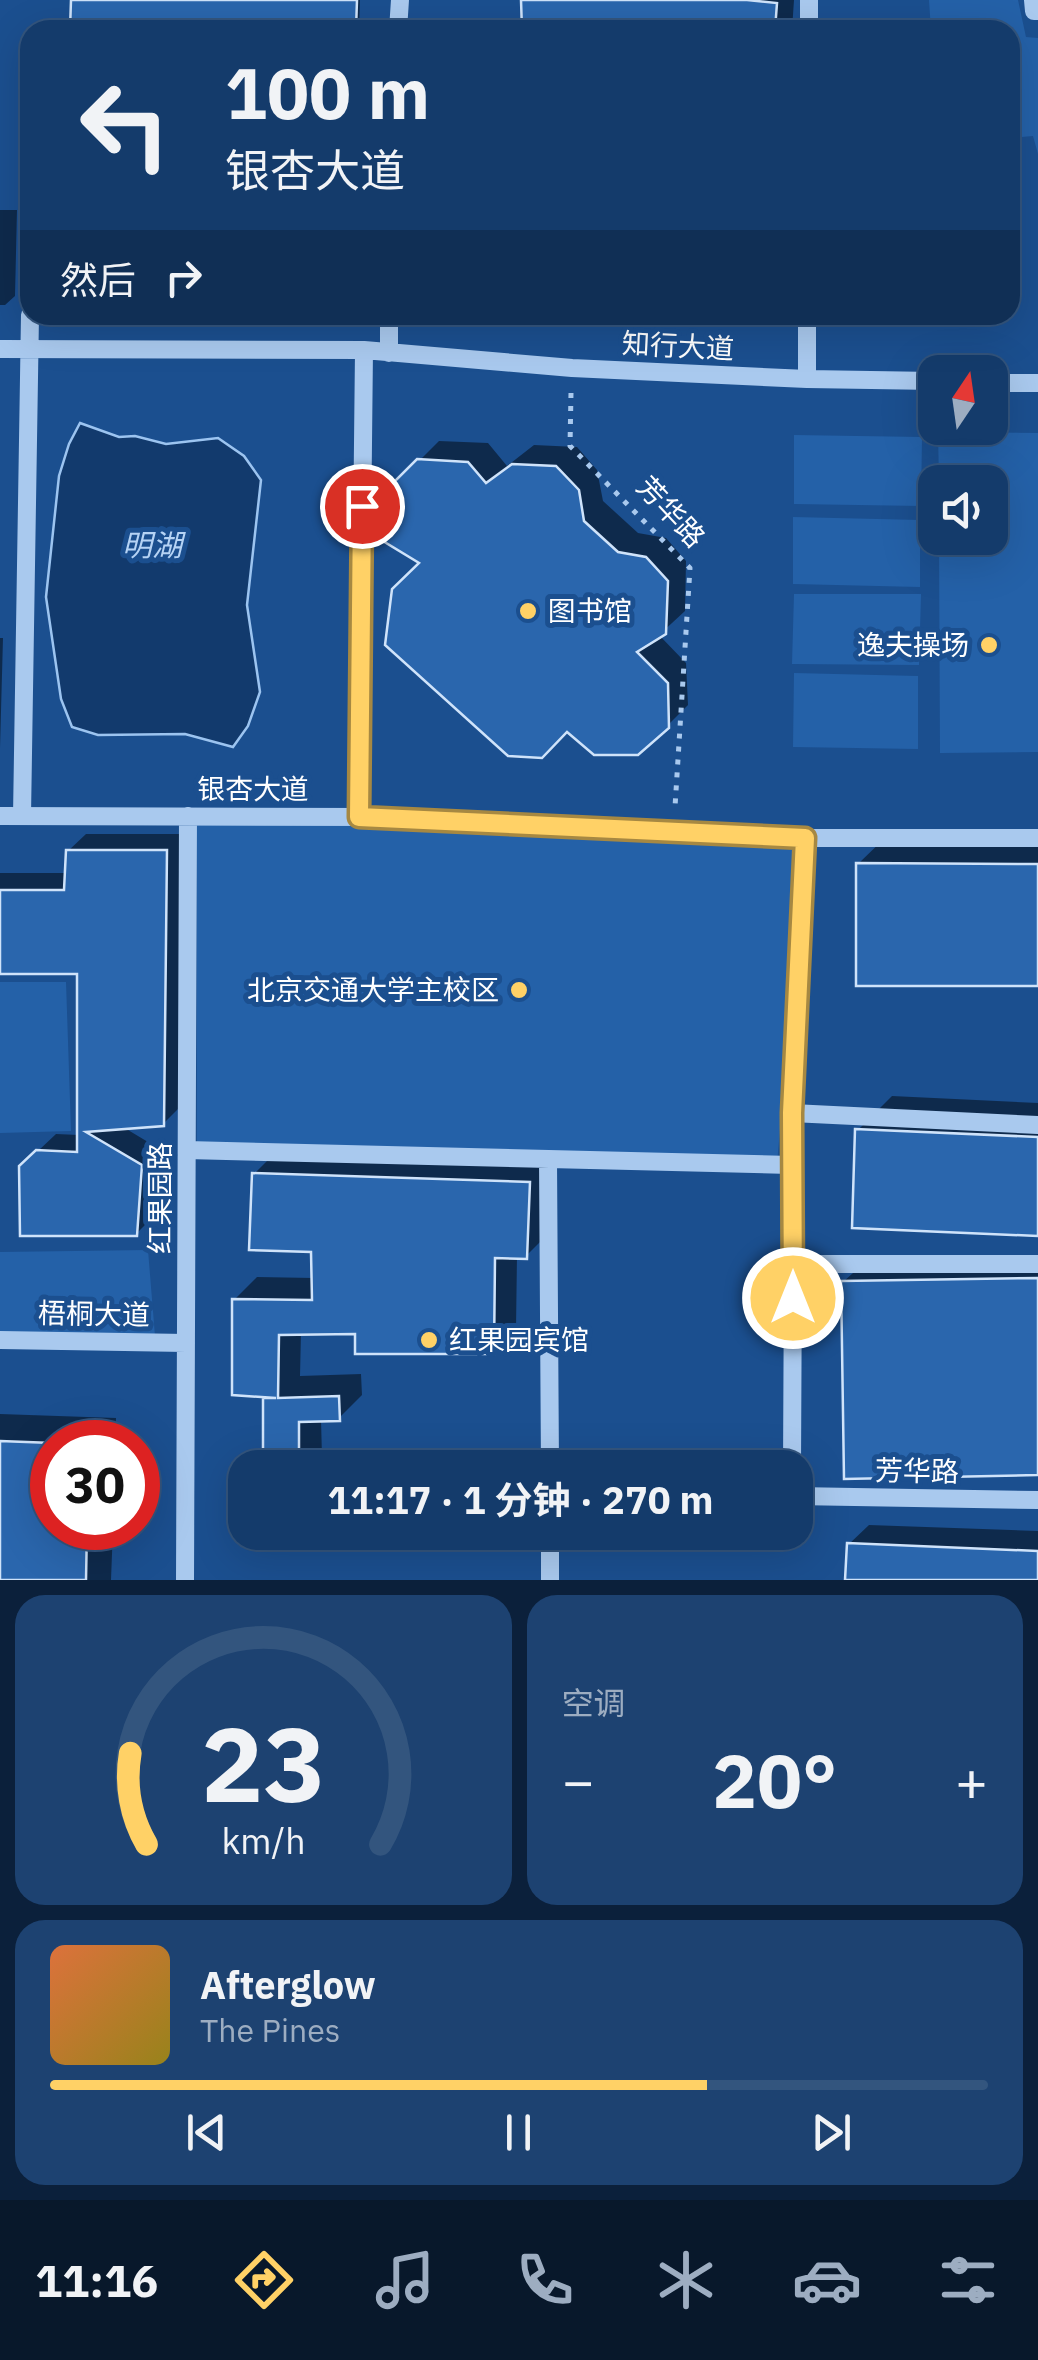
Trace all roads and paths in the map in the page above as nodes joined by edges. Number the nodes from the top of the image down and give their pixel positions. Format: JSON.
{"nodes":[{"id":1,"x":1033,"y":0,"type":"edge"},
{"id":2,"x":1038,"y":11,"type":"edge"},
{"id":3,"x":30,"y":325,"type":"edge"},
{"id":4,"x":389,"y":325,"type":"edge"},
{"id":5,"x":807,"y":325,"type":"edge"},
{"id":6,"x":29,"y":348,"type":"junction"},
{"id":7,"x":0,"y":349,"type":"edge"},
{"id":8,"x":364,"y":350,"type":"junction"},
{"id":9,"x":389,"y":354,"type":"junction"},
{"id":10,"x":572,"y":368,"type":"junction"},
{"id":11,"x":807,"y":379,"type":"junction"},
{"id":12,"x":918,"y":382,"type":"edge"},
{"id":13,"x":1008,"y":383,"type":"edge"},
{"id":14,"x":1038,"y":384,"type":"edge"},
{"id":15,"x":0,"y":816,"type":"edge"},
{"id":16,"x":22,"y":816,"type":"junction"},
{"id":17,"x":188,"y":816,"type":"junction"},
{"id":18,"x":359,"y":817,"type":"junction"},
{"id":19,"x":674,"y":830,"type":"junction"},
{"id":20,"x":805,"y":838,"type":"junction"},
{"id":21,"x":1038,"y":838,"type":"edge"},
{"id":22,"x":792,"y":1113,"type":"junction"},
{"id":23,"x":1038,"y":1125,"type":"edge"},
{"id":24,"x":187,"y":1150,"type":"junction"},
{"id":25,"x":548,"y":1160,"type":"junction"},
{"id":26,"x":791,"y":1164,"type":"junction"},
{"id":27,"x":793,"y":1264,"type":"junction"},
{"id":28,"x":1038,"y":1264,"type":"edge"},
{"id":29,"x":0,"y":1340,"type":"edge"},
{"id":30,"x":186,"y":1343,"type":"junction"},
{"id":31,"x":550,"y":1450,"type":"edge"},
{"id":32,"x":792,"y":1450,"type":"edge"},
{"id":33,"x":813,"y":1496,"type":"edge"},
{"id":34,"x":1038,"y":1500,"type":"edge"},
{"id":35,"x":550,"y":1550,"type":"edge"},
{"id":36,"x":185,"y":1580,"type":"edge"},
{"id":37,"x":550,"y":1580,"type":"edge"}],
"edges":[{"from":1,"to":2,"type":"street"},
{"from":3,"to":6,"type":"street"},
{"from":4,"to":9,"type":"street"},
{"from":5,"to":11,"type":"street"},
{"from":6,"to":7,"type":"street","name":"知行大道"},
{"from":6,"to":8,"type":"street","name":"知行大道"},
{"from":6,"to":16,"type":"street"},
{"from":8,"to":9,"type":"street","name":"知行大道"},
{"from":8,"to":18,"type":"street"},
{"from":9,"to":10,"type":"street","name":"知行大道"},
{"from":10,"to":11,"type":"street","name":"知行大道"},
{"from":10,"to":19,"type":"path","name":"芳华路"},
{"from":11,"to":12,"type":"street","name":"知行大道"},
{"from":13,"to":14,"type":"street"},
{"from":15,"to":16,"type":"street","name":"银杏大道"},
{"from":16,"to":17,"type":"street","name":"银杏大道"},
{"from":17,"to":18,"type":"street","name":"银杏大道"},
{"from":17,"to":24,"type":"street","name":"红果园路"},
{"from":18,"to":19,"type":"street","name":"银杏大道"},
{"from":19,"to":20,"type":"street","name":"银杏大道"},
{"from":20,"to":21,"type":"street","name":"银杏大道"},
{"from":20,"to":22,"type":"street"},
{"from":22,"to":23,"type":"street"},
{"from":22,"to":26,"type":"street"},
{"from":24,"to":25,"type":"street"},
{"from":24,"to":30,"type":"street","name":"红果园路"},
{"from":25,"to":26,"type":"street"},
{"from":25,"to":31,"type":"street"},
{"from":26,"to":27,"type":"street"},
{"from":27,"to":28,"type":"street"},
{"from":27,"to":32,"type":"street"},
{"from":29,"to":30,"type":"street","name":"梧桐大道"},
{"from":30,"to":36,"type":"street","name":"红果园路"},
{"from":33,"to":34,"type":"street","name":"芳华路"},
{"from":35,"to":37,"type":"street"}]}
